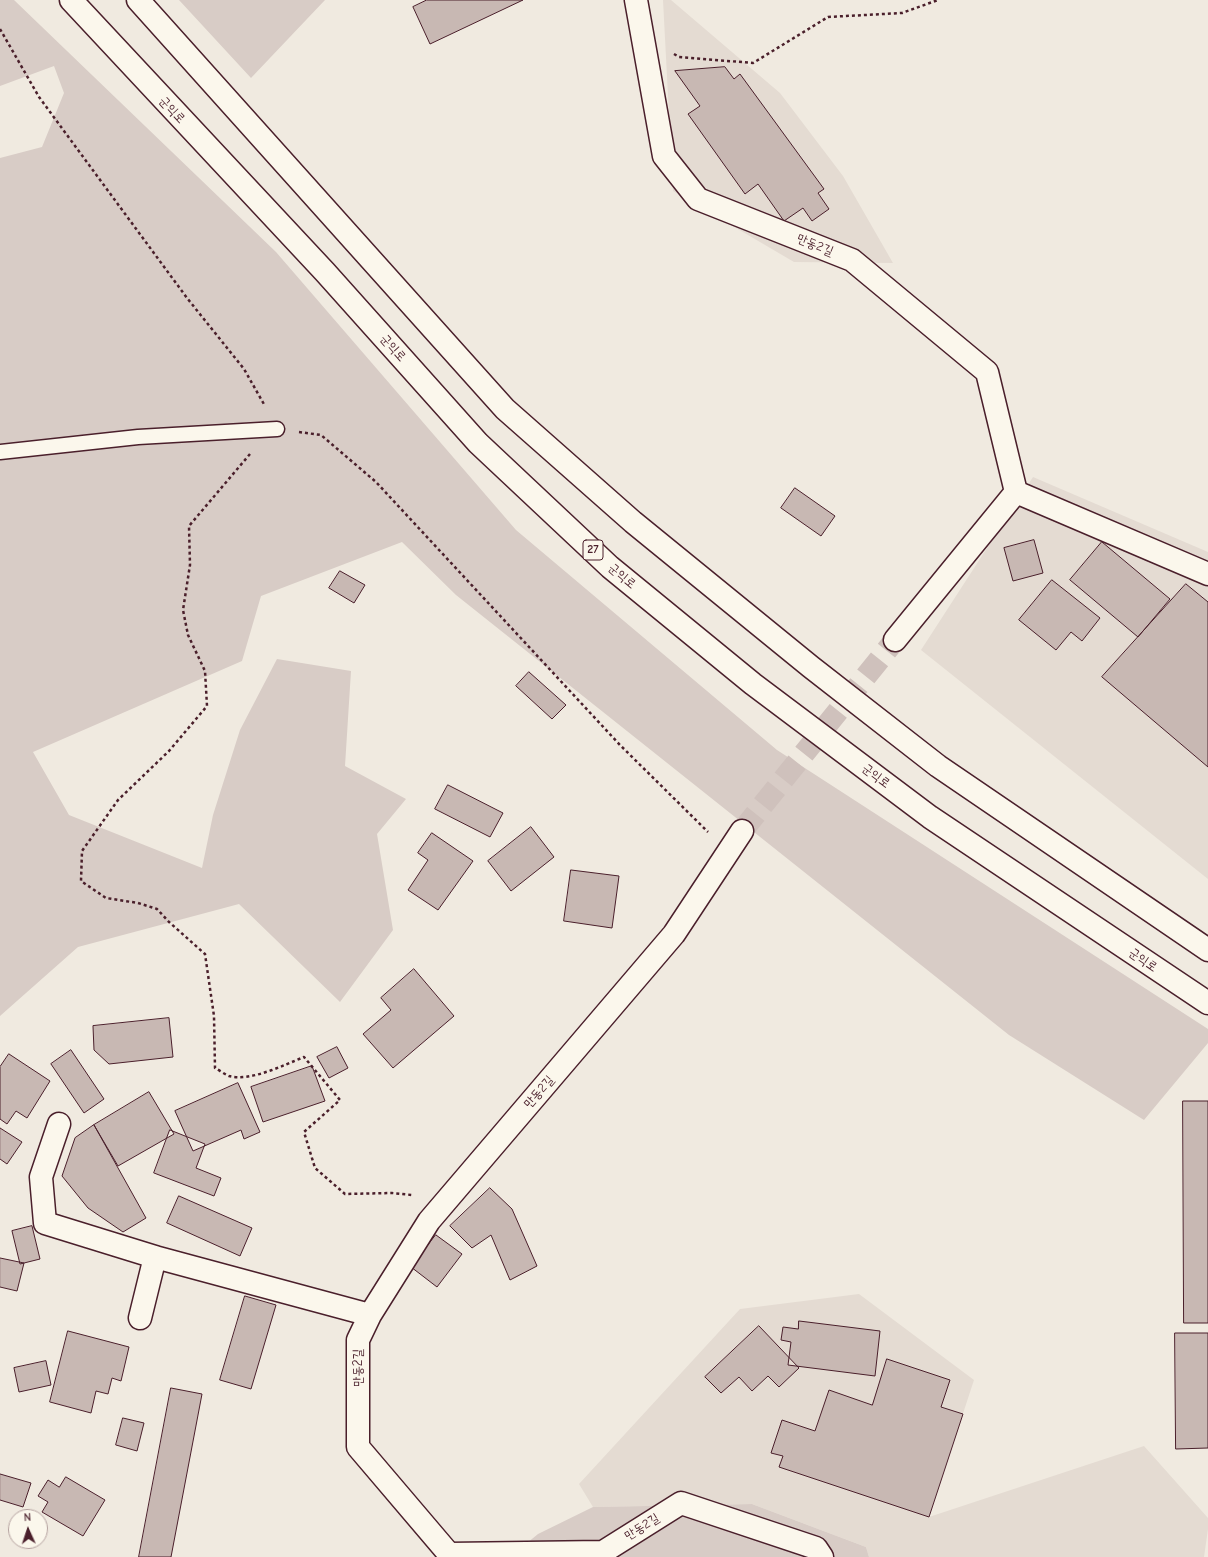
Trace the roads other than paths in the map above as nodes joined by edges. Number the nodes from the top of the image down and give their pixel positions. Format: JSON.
{"nodes":[{"id":1,"x":70,"y":0,"type":"edge"},
{"id":2,"x":138,"y":0,"type":"edge"},
{"id":3,"x":636,"y":0,"type":"edge"},
{"id":4,"x":277,"y":429,"type":"road end"},
{"id":5,"x":0,"y":452,"type":"edge"},
{"id":6,"x":1016,"y":492,"type":"junction"},
{"id":7,"x":1208,"y":574,"type":"edge"},
{"id":8,"x":895,"y":640,"type":"tunnel mouth"},
{"id":9,"x":742,"y":831,"type":"tunnel mouth"},
{"id":10,"x":1208,"y":950,"type":"edge"},
{"id":11,"x":1206,"y":1002,"type":"edge"},
{"id":12,"x":59,"y":1124,"type":"dead end"},
{"id":13,"x":155,"y":1257,"type":"junction"},
{"id":14,"x":370,"y":1315,"type":"junction"},
{"id":15,"x":140,"y":1318,"type":"dead end"},
{"id":16,"x":822,"y":1557,"type":"edge"}],
"edges":[{"from":1,"to":11,"type":"main road","name":"군익로","number":"27"},
{"from":2,"to":10,"type":"main road"},
{"from":3,"to":6,"type":"main road","name":"만동2길"},
{"from":4,"to":5,"type":"lane"},
{"from":6,"to":7,"type":"main road"},
{"from":6,"to":8,"type":"main road"},
{"from":9,"to":14,"type":"main road","name":"만동2길"},
{"from":12,"to":13,"type":"main road"},
{"from":13,"to":14,"type":"main road"},
{"from":13,"to":15,"type":"main road"},
{"from":14,"to":16,"type":"main road","name":"만동2길"}]}
